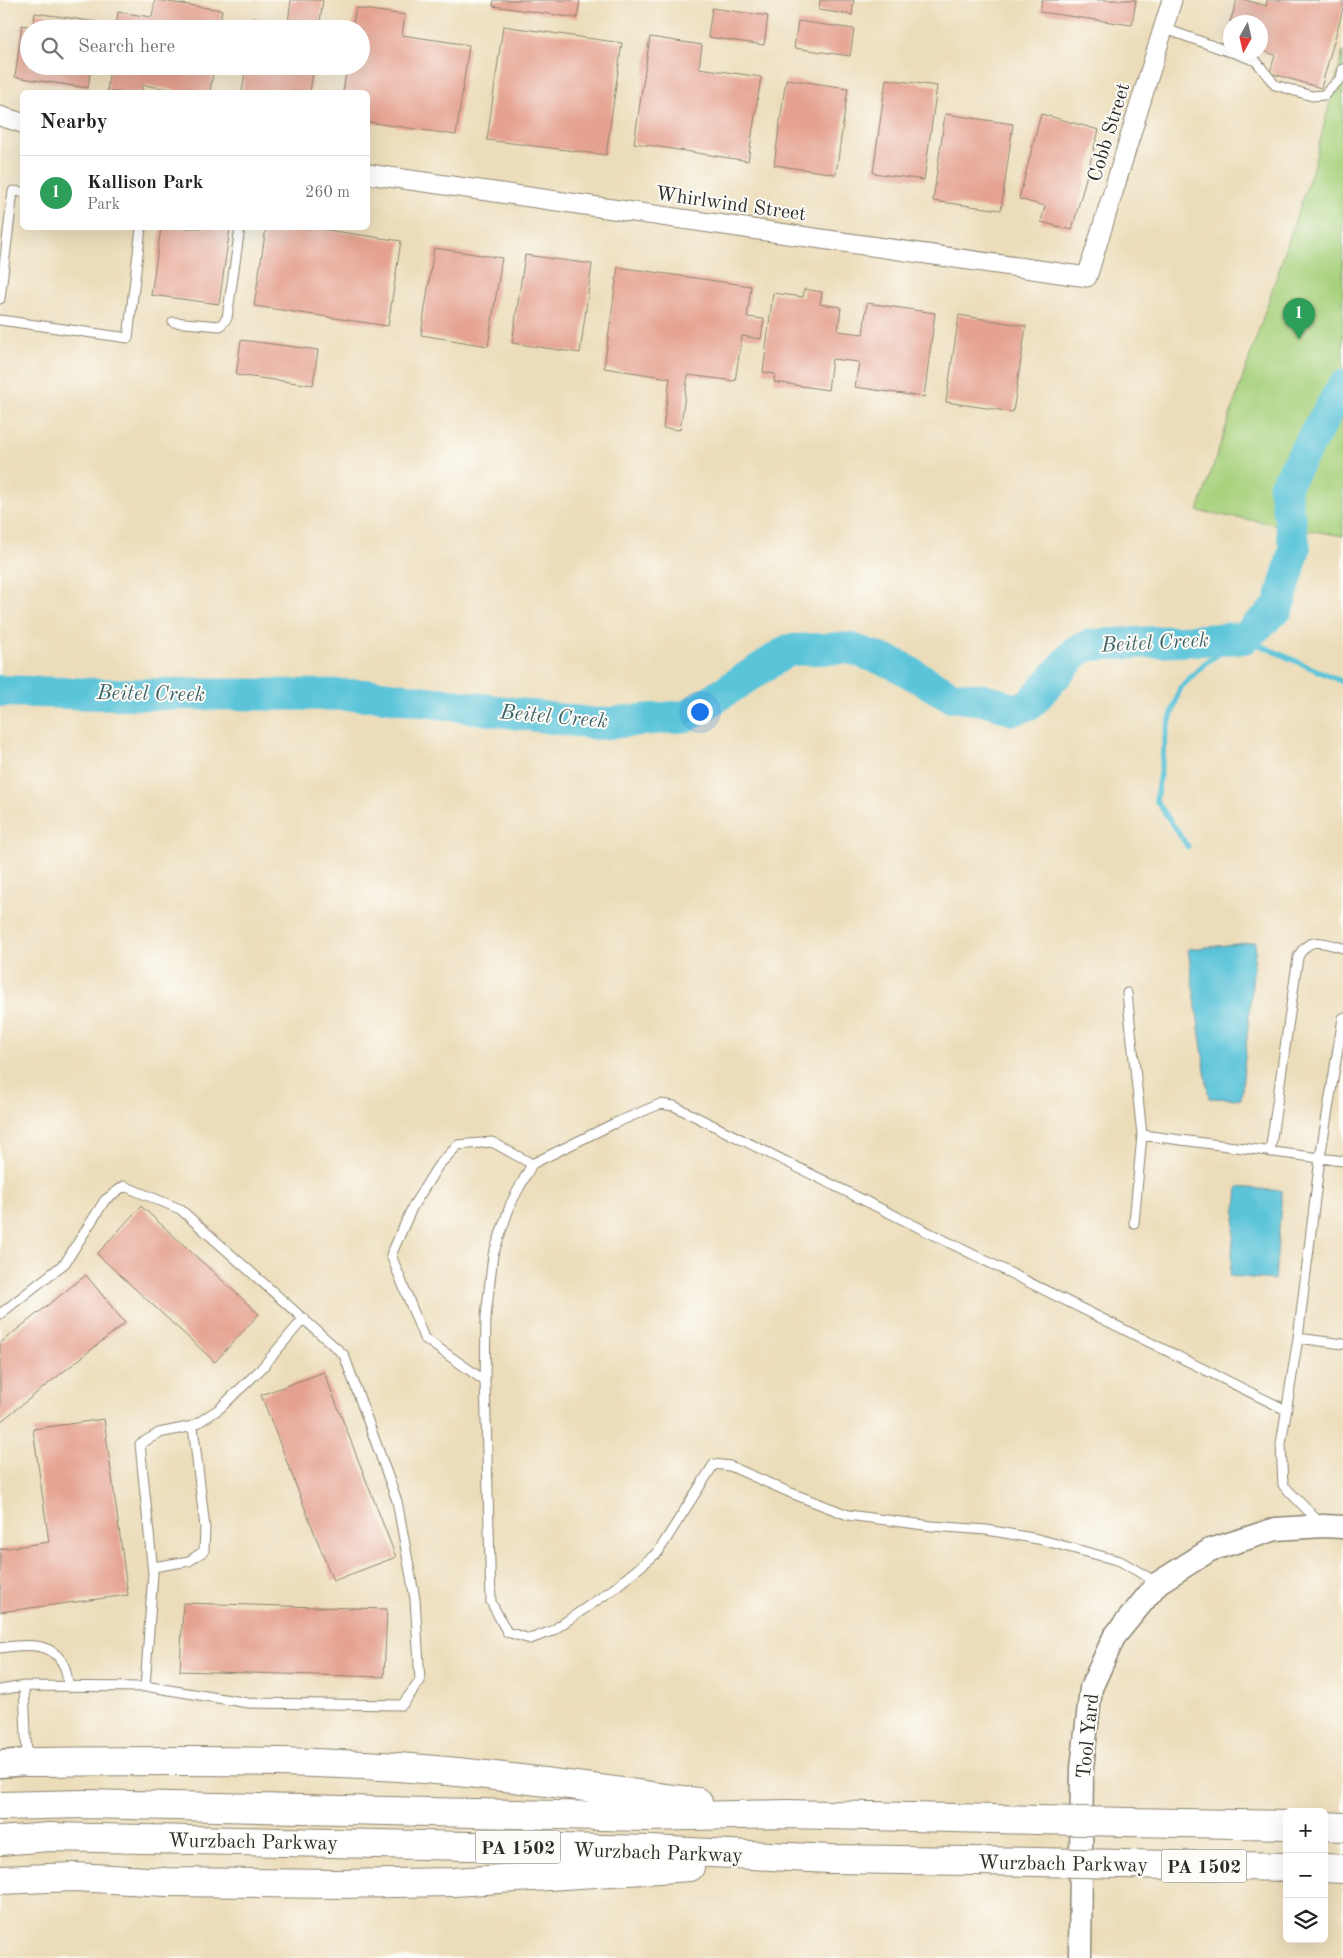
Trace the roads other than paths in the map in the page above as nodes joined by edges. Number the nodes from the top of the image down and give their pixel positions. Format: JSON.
{"nodes":[{"id":1,"x":1172,"y":0,"type":"edge"},
{"id":2,"x":1163,"y":28,"type":"junction"},
{"id":3,"x":1223,"y":49,"type":"edge"},
{"id":4,"x":1253,"y":60,"type":"edge"},
{"id":5,"x":1343,"y":70,"type":"edge"},
{"id":6,"x":0,"y":116,"type":"edge"},
{"id":7,"x":20,"y":122,"type":"edge"},
{"id":8,"x":370,"y":174,"type":"edge"},
{"id":9,"x":20,"y":192,"type":"edge"},
{"id":10,"x":141,"y":230,"type":"edge"},
{"id":11,"x":240,"y":230,"type":"edge"},
{"id":12,"x":1087,"y":277,"type":"joint"},
{"id":13,"x":0,"y":299,"type":"edge"},
{"id":14,"x":0,"y":320,"type":"edge"},
{"id":15,"x":173,"y":322,"type":"dead end"},
{"id":16,"x":1343,"y":948,"type":"edge"},
{"id":17,"x":1127,"y":993,"type":"dead end"},
{"id":18,"x":1343,"y":1018,"type":"edge"},
{"id":19,"x":1142,"y":1134,"type":"junction"},
{"id":20,"x":1270,"y":1152,"type":"junction"},
{"id":21,"x":1320,"y":1158,"type":"junction"},
{"id":22,"x":1343,"y":1161,"type":"edge"},
{"id":23,"x":532,"y":1164,"type":"junction"},
{"id":24,"x":1134,"y":1222,"type":"dead end"},
{"id":25,"x":0,"y":1314,"type":"edge"},
{"id":26,"x":304,"y":1318,"type":"junction"},
{"id":27,"x":1298,"y":1338,"type":"junction"},
{"id":28,"x":1343,"y":1344,"type":"edge"},
{"id":29,"x":485,"y":1381,"type":"junction"},
{"id":30,"x":1286,"y":1410,"type":"junction"},
{"id":31,"x":193,"y":1426,"type":"junction"},
{"id":32,"x":1333,"y":1527,"type":"edge"},
{"id":33,"x":152,"y":1566,"type":"junction"},
{"id":34,"x":1158,"y":1583,"type":"junction"},
{"id":35,"x":0,"y":1648,"type":"edge"},
{"id":36,"x":24,"y":1686,"type":"junction"},
{"id":37,"x":69,"y":1687,"type":"junction"},
{"id":38,"x":145,"y":1687,"type":"junction"},
{"id":39,"x":0,"y":1690,"type":"edge"},
{"id":40,"x":28,"y":1762,"type":"junction"},
{"id":41,"x":0,"y":1764,"type":"edge"},
{"id":42,"x":0,"y":1806,"type":"edge"},
{"id":43,"x":786,"y":1814,"type":"junction"},
{"id":44,"x":1283,"y":1826,"type":"edge"},
{"id":45,"x":1328,"y":1826,"type":"edge"},
{"id":46,"x":1343,"y":1827,"type":"edge"},
{"id":47,"x":0,"y":1841,"type":"edge"},
{"id":48,"x":830,"y":1858,"type":"junction"},
{"id":49,"x":1283,"y":1867,"type":"edge"},
{"id":50,"x":1328,"y":1868,"type":"edge"},
{"id":51,"x":1343,"y":1869,"type":"edge"},
{"id":52,"x":0,"y":1880,"type":"edge"},
{"id":53,"x":1080,"y":1958,"type":"edge"}],
"edges":[{"from":1,"to":2,"type":"street","name":"Cobb Street"},
{"from":2,"to":3,"type":"lane"},
{"from":2,"to":12,"type":"street","name":"Cobb Street"},
{"from":4,"to":5,"type":"lane"},
{"from":6,"to":7,"type":"street"},
{"from":8,"to":12,"type":"street","name":"Whirlwind Street"},
{"from":9,"to":13,"type":"lane"},
{"from":10,"to":14,"type":"lane"},
{"from":11,"to":15,"type":"lane"},
{"from":16,"to":20,"type":"lane"},
{"from":17,"to":19,"type":"lane"},
{"from":18,"to":21,"type":"lane"},
{"from":19,"to":20,"type":"lane"},
{"from":19,"to":24,"type":"lane"},
{"from":20,"to":21,"type":"lane"},
{"from":21,"to":22,"type":"lane"},
{"from":21,"to":27,"type":"lane"},
{"from":23,"to":29,"type":"lane"},
{"from":23,"to":29,"type":"lane"},
{"from":23,"to":30,"type":"lane"},
{"from":25,"to":26,"type":"lane"},
{"from":26,"to":31,"type":"lane"},
{"from":26,"to":38,"type":"lane"},
{"from":27,"to":28,"type":"lane"},
{"from":27,"to":30,"type":"lane"},
{"from":29,"to":34,"type":"lane"},
{"from":30,"to":32,"type":"lane"},
{"from":31,"to":33,"type":"lane"},
{"from":31,"to":33,"type":"lane"},
{"from":32,"to":34,"type":"street","name":"Tool Yard"},
{"from":33,"to":38,"type":"lane"},
{"from":34,"to":53,"type":"street","name":"Tool Yard"},
{"from":35,"to":37,"type":"lane"},
{"from":36,"to":37,"type":"lane"},
{"from":36,"to":39,"type":"lane"},
{"from":36,"to":40,"type":"lane"},
{"from":37,"to":38,"type":"lane"},
{"from":40,"to":41,"type":"main road"},
{"from":40,"to":43,"type":"highway"},
{"from":42,"to":43,"type":"highway","name":"Wurzbach Parkway","number":"PA 1502"},
{"from":43,"to":44,"type":"highway","name":"Wurzbach Parkway","number":"PA 1502","bridge":true},
{"from":45,"to":46,"type":"highway"},
{"from":47,"to":48,"type":"highway","name":"Wurzbach Parkway","number":"PA 1502"},
{"from":48,"to":49,"type":"highway","name":"Wurzbach Parkway","number":"PA 1502","bridge":true},
{"from":48,"to":52,"type":"highway"},
{"from":50,"to":51,"type":"highway"}]}
